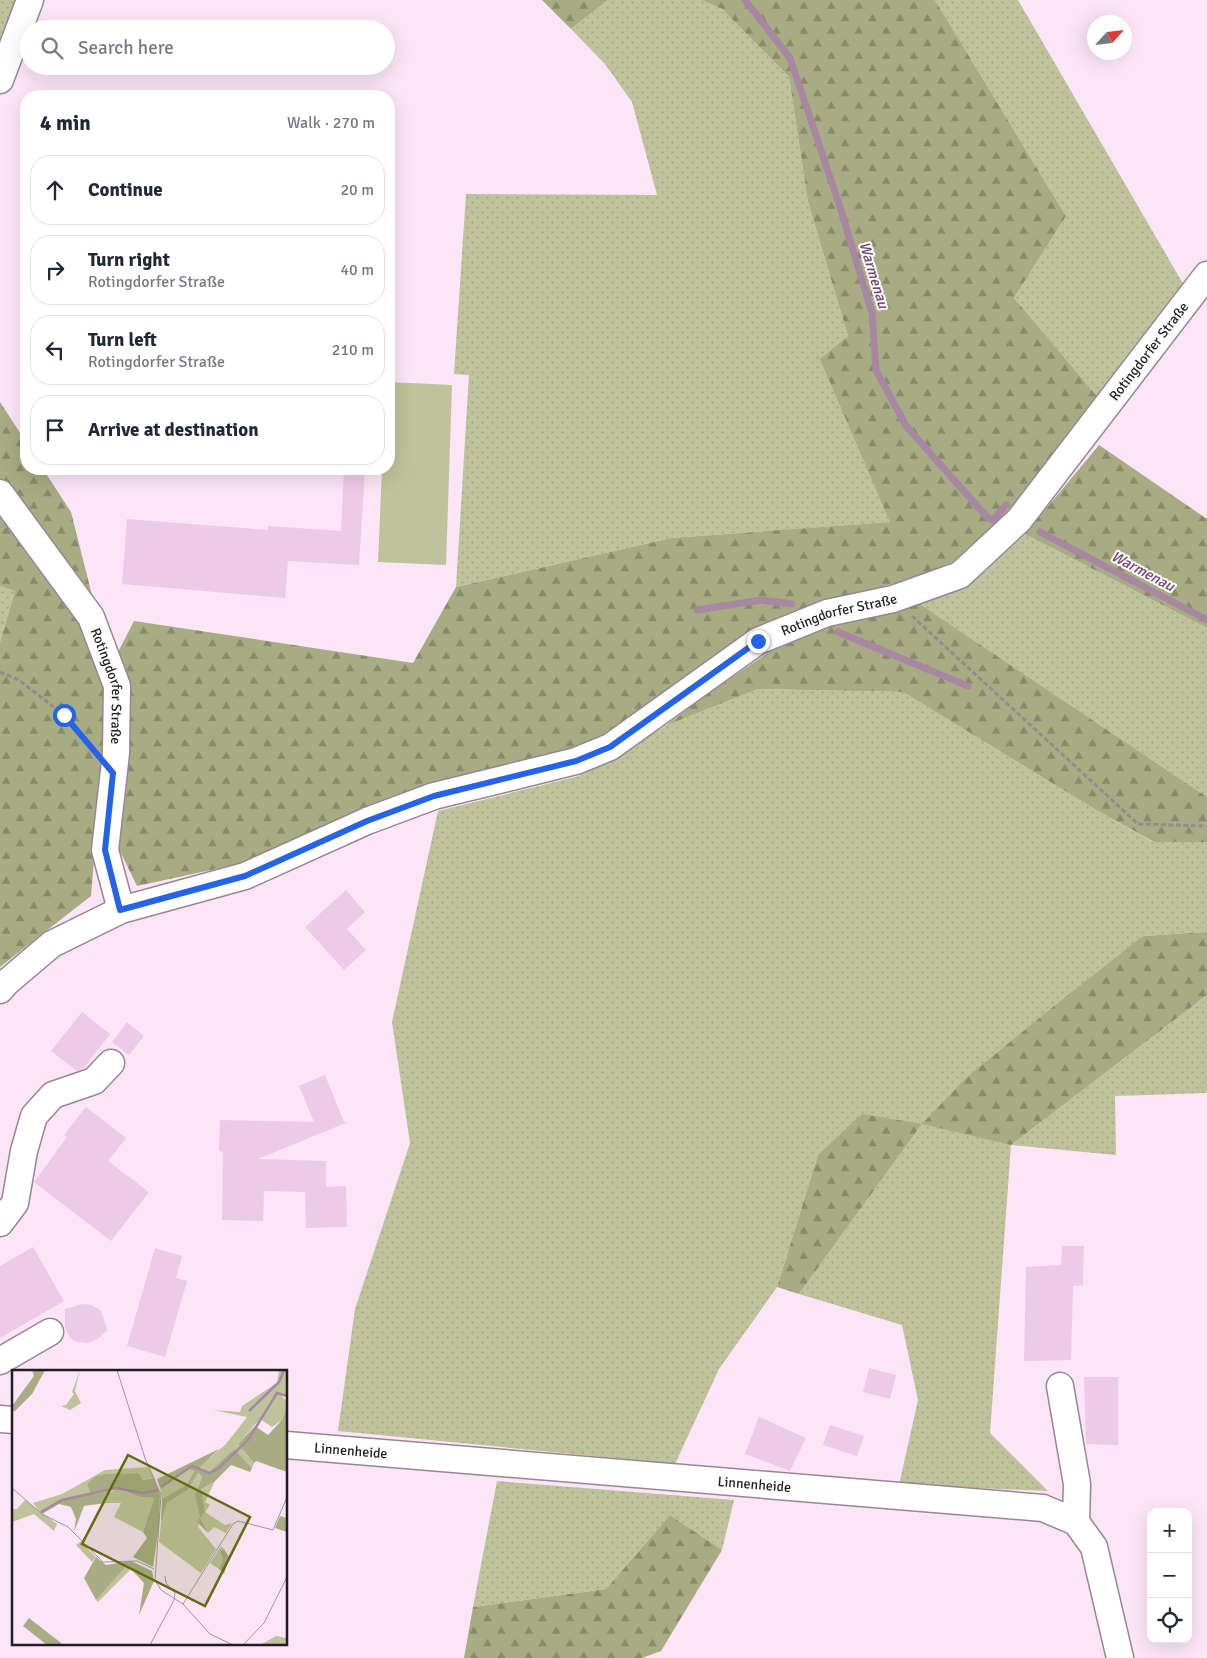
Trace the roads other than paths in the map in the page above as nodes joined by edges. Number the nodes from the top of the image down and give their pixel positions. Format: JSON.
{"nodes":[{"id":1,"x":30,"y":0,"type":"edge"},
{"id":2,"x":22,"y":20,"type":"edge"},
{"id":3,"x":20,"y":27,"type":"edge"},
{"id":4,"x":0,"y":80,"type":"edge"},
{"id":5,"x":1207,"y":275,"type":"edge"},
{"id":6,"x":0,"y":493,"type":"edge"},
{"id":7,"x":120,"y":910,"type":"junction"},
{"id":8,"x":0,"y":990,"type":"edge"},
{"id":9,"x":111,"y":1064,"type":"dead end"},
{"id":10,"x":0,"y":1223,"type":"edge"},
{"id":11,"x":50,"y":1332,"type":"dead end"},
{"id":12,"x":0,"y":1361,"type":"edge"},
{"id":13,"x":1060,"y":1386,"type":"dead end"},
{"id":14,"x":288,"y":1445,"type":"edge"},
{"id":15,"x":1076,"y":1522,"type":"junction"},
{"id":16,"x":1120,"y":1658,"type":"edge"}],
"edges":[{"from":1,"to":2,"type":"street"},
{"from":3,"to":4,"type":"street"},
{"from":5,"to":7,"type":"street","name":"Rotingdorfer Straße"},
{"from":6,"to":7,"type":"street","name":"Rotingdorfer Straße"},
{"from":7,"to":8,"type":"street","name":"Rotingdorfer Straße"},
{"from":9,"to":10,"type":"street"},
{"from":11,"to":12,"type":"street"},
{"from":13,"to":15,"type":"street"},
{"from":14,"to":15,"type":"street","name":"Linnenheide"},
{"from":15,"to":16,"type":"street"}]}
